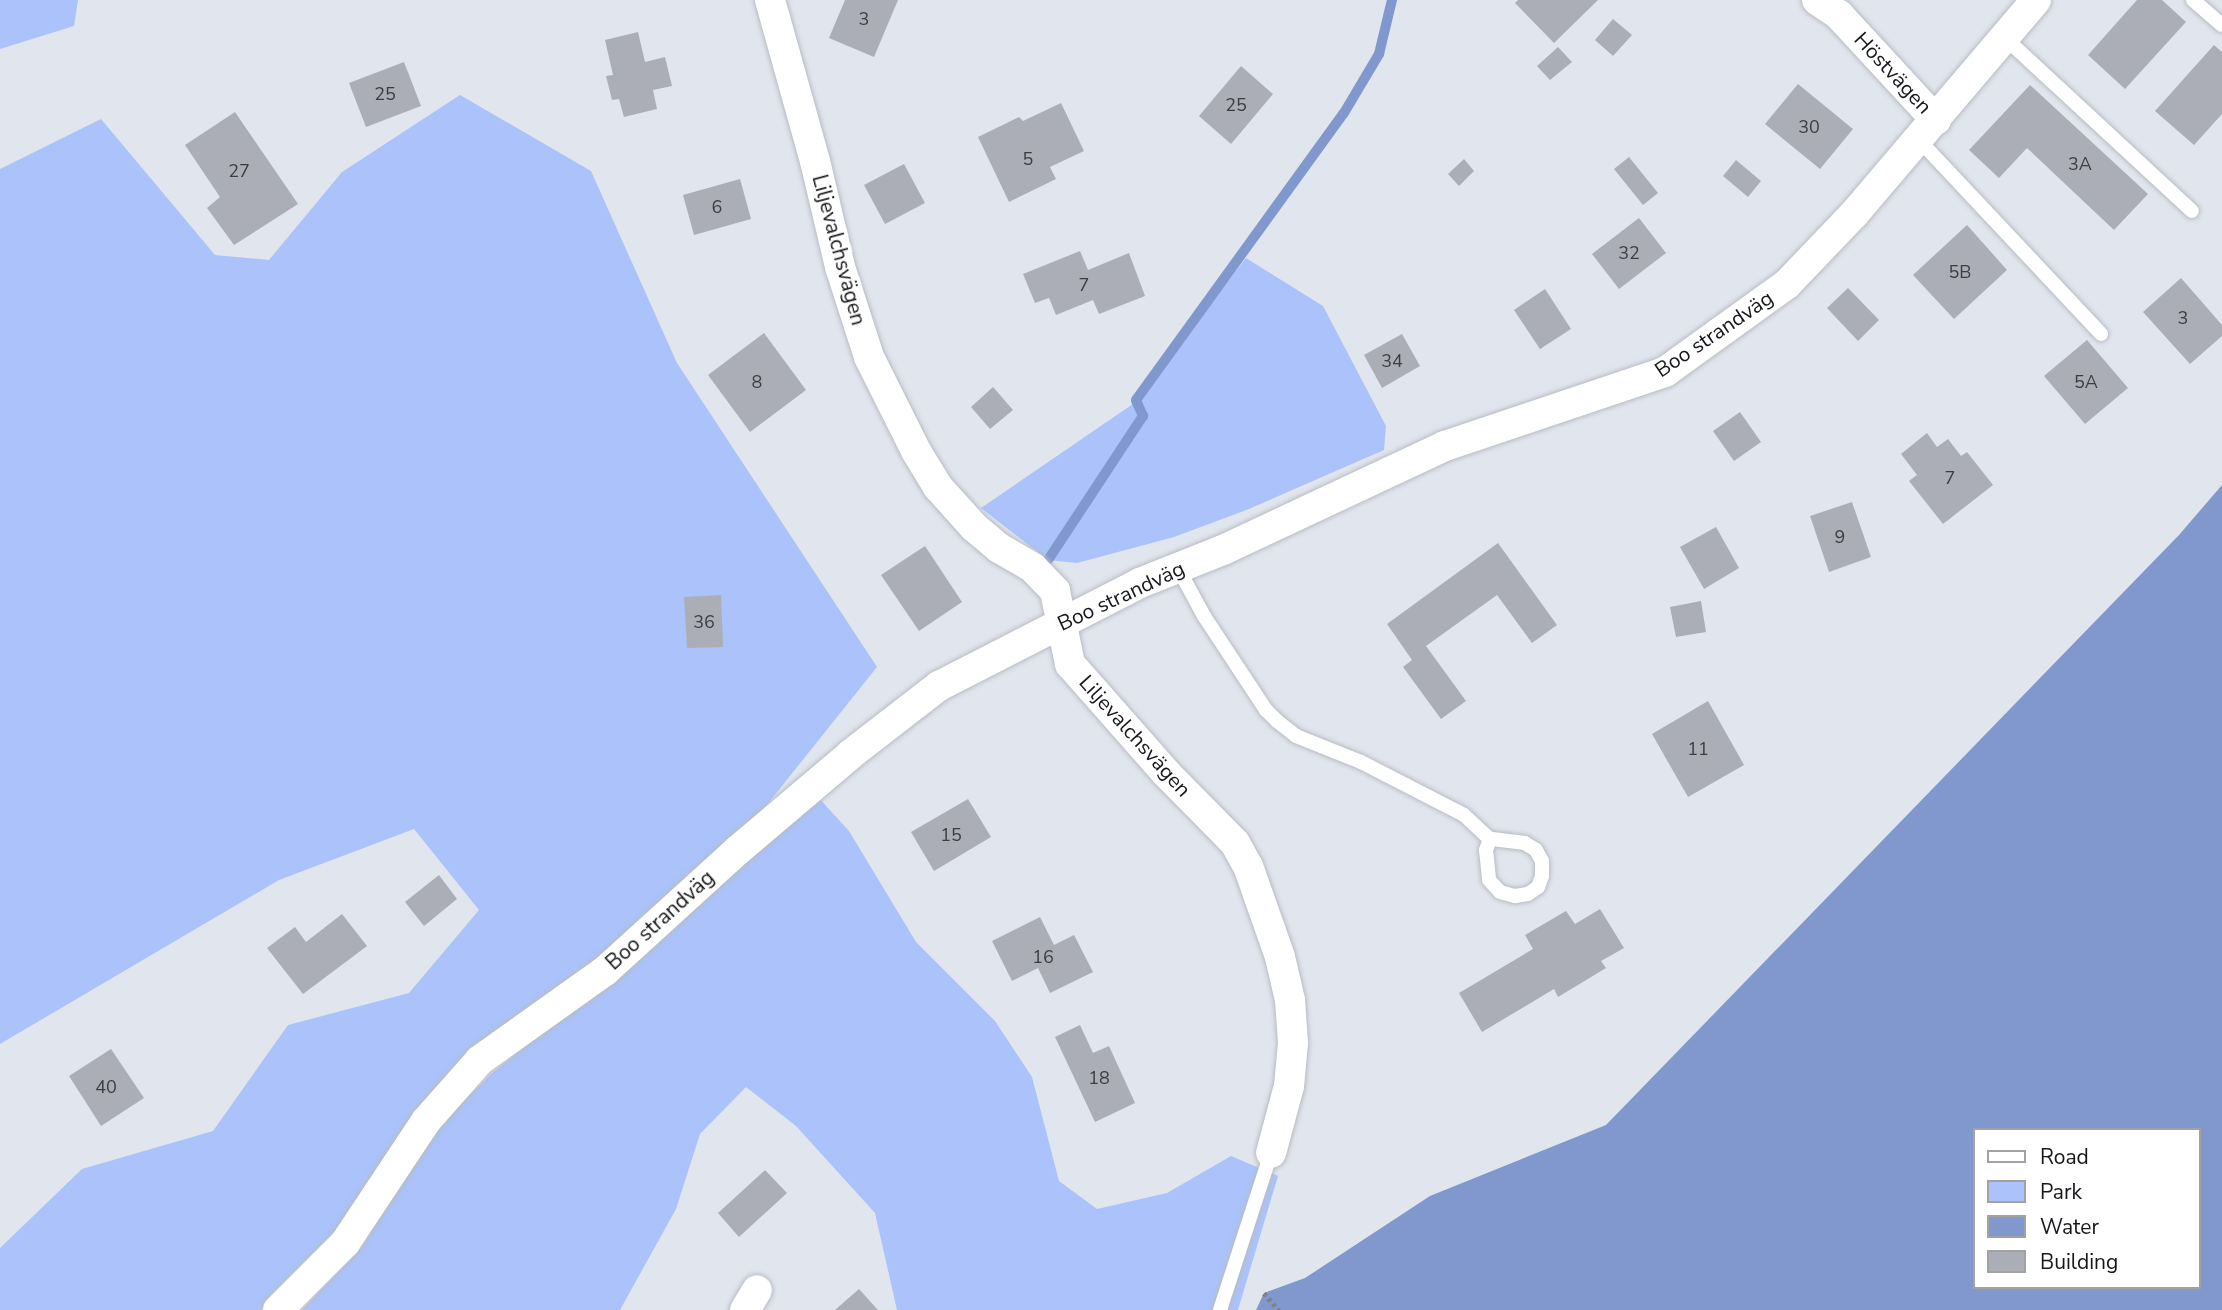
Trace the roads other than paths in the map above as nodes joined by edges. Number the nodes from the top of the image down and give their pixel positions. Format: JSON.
{"nodes":[{"id":1,"x":770,"y":0,"type":"edge"},
{"id":2,"x":1817,"y":0,"type":"edge"},
{"id":3,"x":2036,"y":0,"type":"edge"},
{"id":4,"x":2193,"y":0,"type":"edge"},
{"id":5,"x":2222,"y":25,"type":"edge"},
{"id":6,"x":2004,"y":37,"type":"junction"},
{"id":7,"x":1927,"y":130,"type":"junction"},
{"id":8,"x":2192,"y":211,"type":"dead end"},
{"id":9,"x":2101,"y":334,"type":"dead end"},
{"id":10,"x":1178,"y":568,"type":"junction"},
{"id":11,"x":1064,"y":622,"type":"junction"},
{"id":12,"x":1490,"y":839,"type":"junction"},
{"id":13,"x":1271,"y":1153,"type":"joint"},
{"id":14,"x":278,"y":1310,"type":"edge"},
{"id":15,"x":1220,"y":1310,"type":"edge"}],
"edges":[{"from":1,"to":11,"type":"street","name":"Liljevalchsvägen"},
{"from":2,"to":7,"type":"street","name":"Höstvägen"},
{"from":3,"to":6,"type":"street","name":"Boo strandväg"},
{"from":4,"to":5,"type":"lane"},
{"from":6,"to":7,"type":"street","name":"Boo strandväg"},
{"from":6,"to":8,"type":"lane"},
{"from":7,"to":9,"type":"lane"},
{"from":7,"to":10,"type":"street","name":"Boo strandväg"},
{"from":10,"to":11,"type":"street","name":"Boo strandväg"},
{"from":10,"to":12,"type":"lane"},
{"from":11,"to":13,"type":"street","name":"Liljevalchsvägen"},
{"from":11,"to":14,"type":"street","name":"Boo strandväg"},
{"from":12,"to":12,"type":"lane"},
{"from":13,"to":15,"type":"lane"}]}
